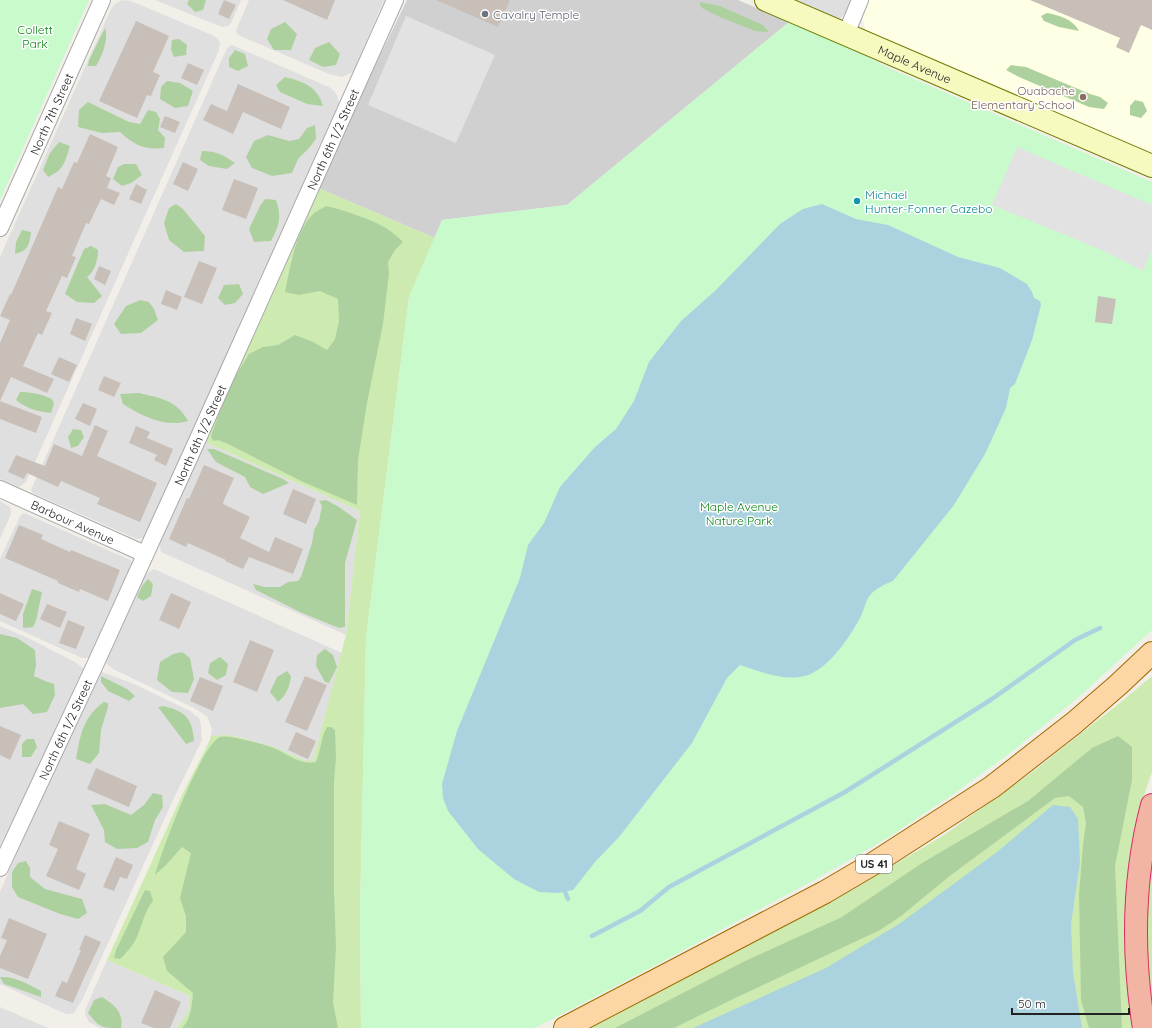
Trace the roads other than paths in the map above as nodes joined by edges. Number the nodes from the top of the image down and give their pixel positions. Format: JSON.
{"nodes":[{"id":1,"x":102,"y":0,"type":"edge"},
{"id":2,"x":395,"y":0,"type":"edge"},
{"id":3,"x":766,"y":0,"type":"edge"},
{"id":4,"x":860,"y":0,"type":"edge"},
{"id":5,"x":846,"y":34,"type":"junction"},
{"id":6,"x":1152,"y":166,"type":"edge"},
{"id":7,"x":0,"y":228,"type":"edge"},
{"id":8,"x":0,"y":489,"type":"edge"},
{"id":9,"x":145,"y":554,"type":"junction"},
{"id":10,"x":1152,"y":653,"type":"edge"},
{"id":11,"x":1152,"y":805,"type":"edge"},
{"id":12,"x":0,"y":868,"type":"edge"},
{"id":13,"x":565,"y":1028,"type":"edge"},
{"id":14,"x":1144,"y":1028,"type":"edge"}],
"edges":[{"from":1,"to":7,"type":"street","name":"North 7th Street"},
{"from":2,"to":9,"type":"street","name":"North 6th 1/2 Street"},
{"from":3,"to":5,"type":"main road","name":"Maple Avenue"},
{"from":4,"to":5,"type":"street"},
{"from":5,"to":6,"type":"main road","name":"Maple Avenue"},
{"from":8,"to":9,"type":"street","name":"Barbour Avenue"},
{"from":9,"to":12,"type":"street","name":"North 6th 1/2 Street"},
{"from":10,"to":13,"type":"main road","number":"US 41"},
{"from":11,"to":14,"type":"highway"}]}
